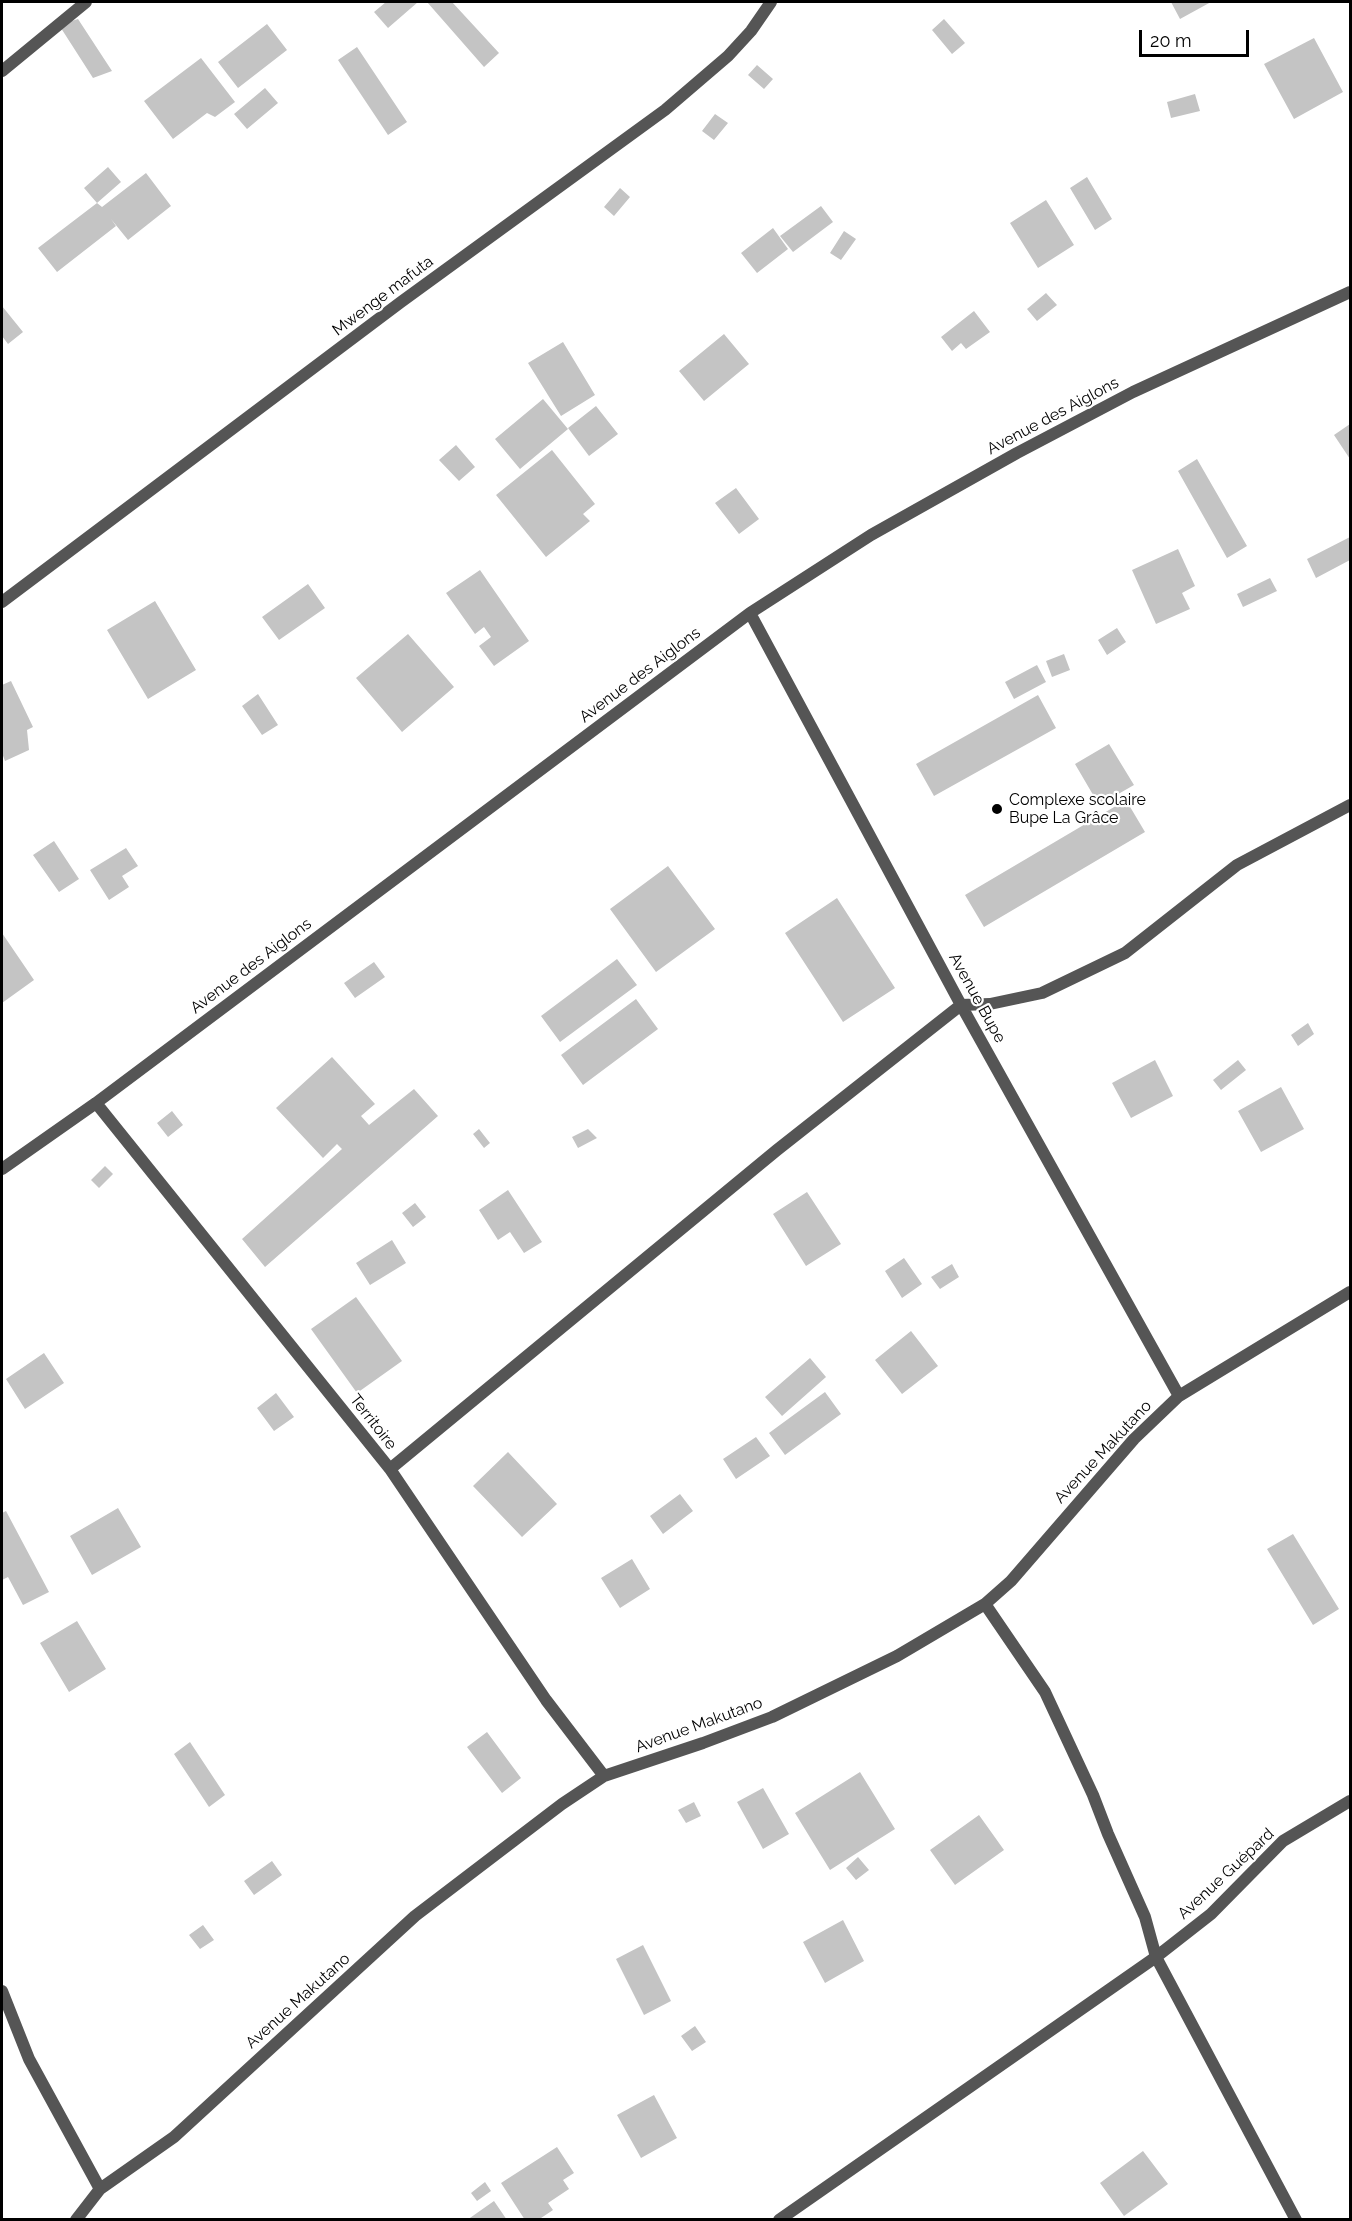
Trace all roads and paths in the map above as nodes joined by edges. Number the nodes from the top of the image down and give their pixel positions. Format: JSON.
{"nodes":[{"id":1,"x":86,"y":2,"type":"edge"},
{"id":2,"x":771,"y":2,"type":"edge"},
{"id":3,"x":2,"y":71,"type":"edge"},
{"id":4,"x":1350,"y":292,"type":"edge"},
{"id":5,"x":2,"y":602,"type":"edge"},
{"id":6,"x":750,"y":613,"type":"junction"},
{"id":7,"x":1350,"y":805,"type":"edge"},
{"id":8,"x":962,"y":1005,"type":"junction"},
{"id":9,"x":96,"y":1103,"type":"junction"},
{"id":10,"x":2,"y":1169,"type":"edge"},
{"id":11,"x":1350,"y":1292,"type":"edge"},
{"id":12,"x":1179,"y":1396,"type":"junction"},
{"id":13,"x":390,"y":1469,"type":"junction"},
{"id":14,"x":985,"y":1604,"type":"junction"},
{"id":15,"x":604,"y":1776,"type":"junction"},
{"id":16,"x":1350,"y":1801,"type":"edge"},
{"id":17,"x":1156,"y":1956,"type":"junction"},
{"id":18,"x":2,"y":1991,"type":"edge"},
{"id":19,"x":100,"y":2189,"type":"junction"},
{"id":20,"x":76,"y":2220,"type":"edge"},
{"id":21,"x":779,"y":2220,"type":"edge"},
{"id":22,"x":1296,"y":2220,"type":"edge"}],
"edges":[{"from":1,"to":3,"type":"street"},
{"from":2,"to":5,"type":"street","name":"Mwenge mafuta"},
{"from":4,"to":6,"type":"street","name":"Avenue des Aiglons"},
{"from":6,"to":8,"type":"street","name":"Avenue Bupe"},
{"from":6,"to":9,"type":"street","name":"Avenue des Aiglons"},
{"from":7,"to":8,"type":"street"},
{"from":8,"to":12,"type":"street","name":"Avenue Bupe"},
{"from":8,"to":13,"type":"street"},
{"from":9,"to":10,"type":"street","name":"Avenue des Aiglons"},
{"from":9,"to":13,"type":"street","name":"Territoire"},
{"from":11,"to":12,"type":"street","name":"Avenue Makutano"},
{"from":12,"to":14,"type":"street","name":"Avenue Makutano"},
{"from":13,"to":15,"type":"street","name":"Territoire"},
{"from":14,"to":15,"type":"street","name":"Avenue Makutano"},
{"from":14,"to":17,"type":"street"},
{"from":15,"to":19,"type":"street","name":"Avenue Makutano"},
{"from":16,"to":17,"type":"street","name":"Avenue Guépard"},
{"from":17,"to":21,"type":"street","name":"Avenue Guépard"},
{"from":17,"to":22,"type":"street"},
{"from":18,"to":19,"type":"street"},
{"from":19,"to":20,"type":"street","name":"Avenue Makutano"}]}
